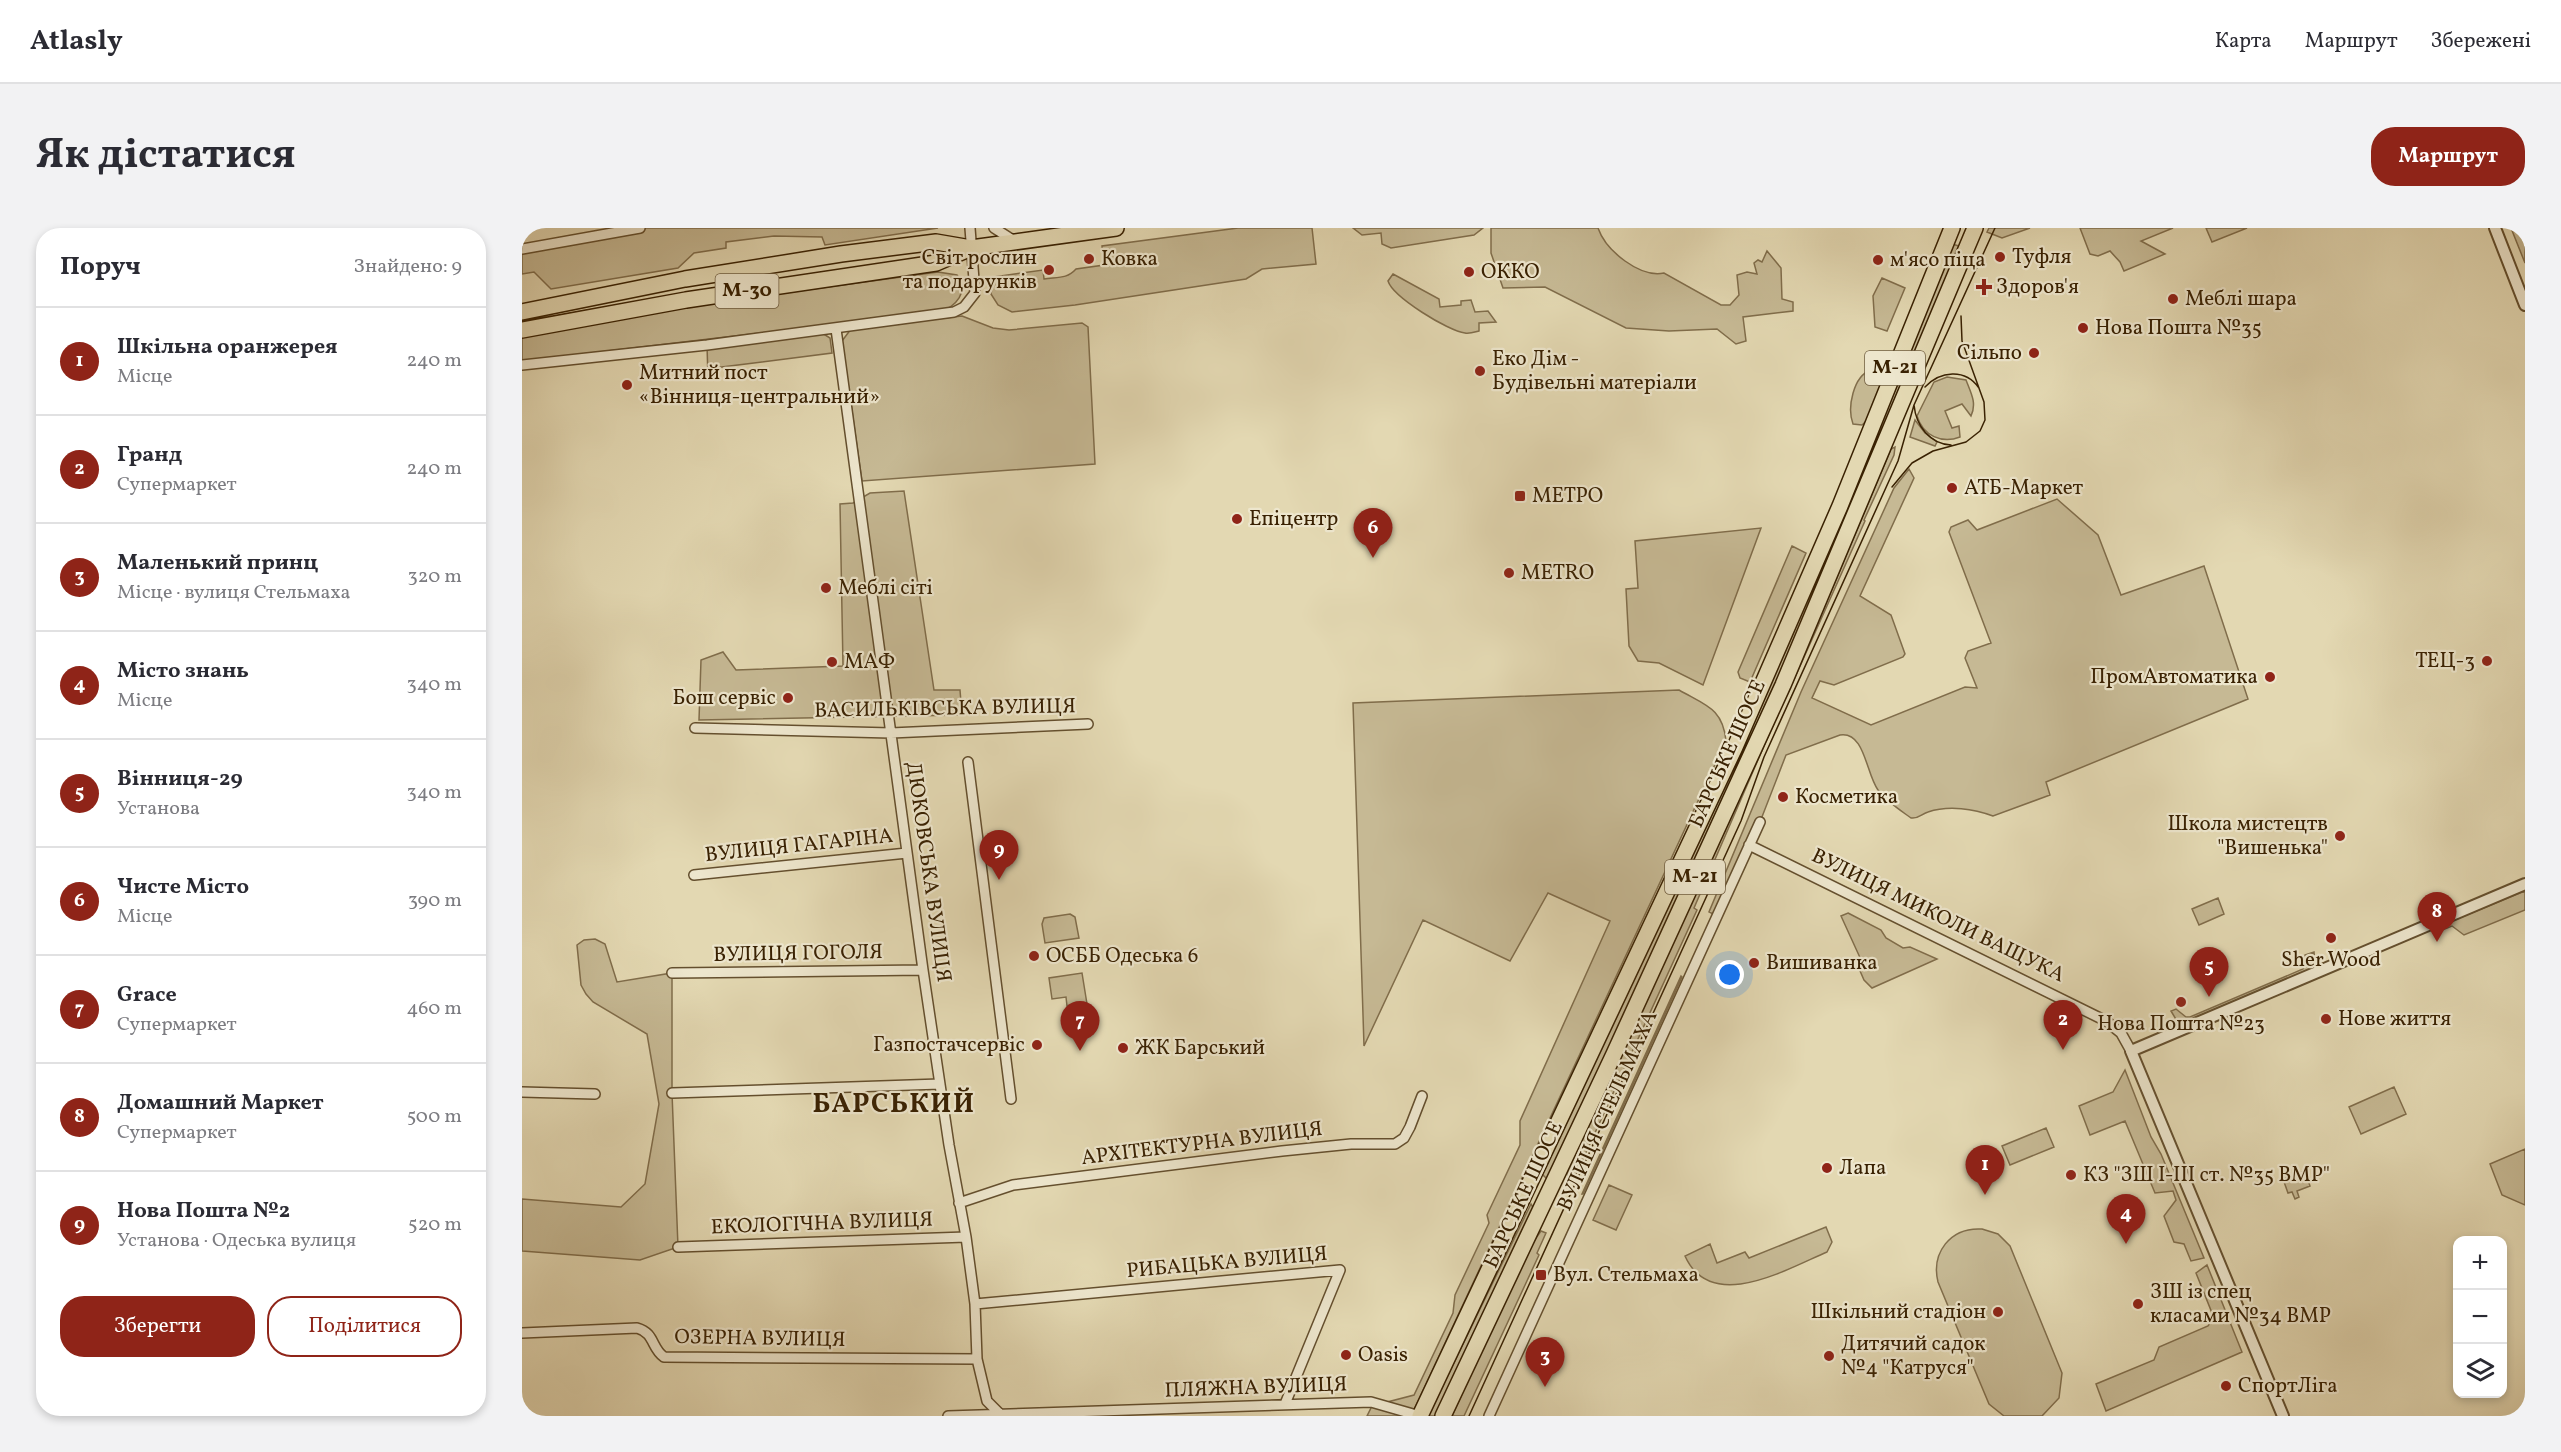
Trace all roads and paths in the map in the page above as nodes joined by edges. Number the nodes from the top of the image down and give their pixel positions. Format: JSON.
{"nodes":[{"id":1,"x":640,"y":228,"type":"edge"},
{"id":2,"x":970,"y":228,"type":"edge"},
{"id":3,"x":994,"y":228,"type":"edge"},
{"id":4,"x":1116,"y":228,"type":"edge"},
{"id":5,"x":1952,"y":228,"type":"edge"},
{"id":6,"x":1975,"y":228,"type":"edge"},
{"id":7,"x":2495,"y":228,"type":"edge"},
{"id":8,"x":1016,"y":242,"type":"junction"},
{"id":9,"x":971,"y":248,"type":"junction"},
{"id":10,"x":522,"y":249,"type":"edge"},
{"id":11,"x":2525,"y":305,"type":"edge"},
{"id":12,"x":522,"y":312,"type":"edge"},
{"id":13,"x":836,"y":329,"type":"junction"},
{"id":14,"x":522,"y":330,"type":"edge"},
{"id":15,"x":522,"y":365,"type":"edge"},
{"id":16,"x":1088,"y":724,"type":"dead end"},
{"id":17,"x":695,"y":728,"type":"dead end"},
{"id":18,"x":891,"y":733,"type":"junction"},
{"id":19,"x":968,"y":762,"type":"dead end"},
{"id":20,"x":1760,"y":822,"type":"dead end"},
{"id":21,"x":1749,"y":845,"type":"junction"},
{"id":22,"x":907,"y":853,"type":"junction"},
{"id":23,"x":693,"y":874,"type":"dead end"},
{"id":24,"x":2525,"y":884,"type":"edge"},
{"id":25,"x":923,"y":970,"type":"junction"},
{"id":26,"x":672,"y":973,"type":"dead end"},
{"id":27,"x":2131,"y":1051,"type":"junction"},
{"id":28,"x":940,"y":1084,"type":"junction"},
{"id":29,"x":522,"y":1092,"type":"edge"},
{"id":30,"x":672,"y":1093,"type":"dead end"},
{"id":31,"x":595,"y":1094,"type":"dead end"},
{"id":32,"x":1422,"y":1096,"type":"dead end"},
{"id":33,"x":1011,"y":1099,"type":"dead end"},
{"id":34,"x":1529,"y":1186,"type":"junction"},
{"id":35,"x":1548,"y":1194,"type":"junction"},
{"id":36,"x":959,"y":1203,"type":"junction"},
{"id":37,"x":966,"y":1237,"type":"junction"},
{"id":38,"x":678,"y":1247,"type":"dead end"},
{"id":39,"x":975,"y":1304,"type":"junction"},
{"id":40,"x":522,"y":1333,"type":"edge"},
{"id":41,"x":977,"y":1359,"type":"junction"},
{"id":42,"x":1285,"y":1404,"type":"junction"},
{"id":43,"x":1000,"y":1414,"type":"junction"},
{"id":44,"x":948,"y":1416,"type":"edge"},
{"id":45,"x":1420,"y":1416,"type":"edge"},
{"id":46,"x":1443,"y":1416,"type":"edge"},
{"id":47,"x":1489,"y":1416,"type":"edge"},
{"id":48,"x":2283,"y":1416,"type":"edge"}],
"edges":[{"from":1,"to":10,"type":"street"},
{"from":2,"to":9,"type":"street"},
{"from":3,"to":8,"type":"street"},
{"from":4,"to":8,"type":"highway","number":"М-30"},
{"from":5,"to":34,"type":"highway","number":"М-21"},
{"from":6,"to":35,"type":"highway","name":"БАРСЬКЕ ШОСЕ","number":"М-21"},
{"from":7,"to":11,"type":"street"},
{"from":8,"to":9,"type":"highway","number":"М-30"},
{"from":9,"to":12,"type":"highway","number":"М-30"},
{"from":9,"to":13,"type":"street"},
{"from":9,"to":14,"type":"highway","number":"М-30"},
{"from":13,"to":15,"type":"street"},
{"from":13,"to":18,"type":"street","name":"ДЮКОВСЬКА ВУЛИЦЯ"},
{"from":16,"to":18,"type":"street","name":"ВАСИЛЬКІВСЬКА ВУЛИЦЯ"},
{"from":17,"to":18,"type":"street","name":"ВАСИЛЬКІВСЬКА ВУЛИЦЯ"},
{"from":18,"to":22,"type":"street","name":"ДЮКОВСЬКА ВУЛИЦЯ"},
{"from":19,"to":33,"type":"street"},
{"from":20,"to":21,"type":"street","name":"ВУЛИЦЯ СТЕЛЬМАХА"},
{"from":21,"to":27,"type":"street","name":"ВУЛИЦЯ МИКОЛИ ВАЩУКА"},
{"from":21,"to":47,"type":"street","name":"ВУЛИЦЯ СТЕЛЬМАХА"},
{"from":22,"to":23,"type":"street","name":"ВУЛИЦЯ ГАГАРІНА"},
{"from":22,"to":25,"type":"street","name":"ДЮКОВСЬКА ВУЛИЦЯ"},
{"from":24,"to":27,"type":"street"},
{"from":25,"to":26,"type":"street","name":"ВУЛИЦЯ ГОГОЛЯ"},
{"from":25,"to":28,"type":"street","name":"ДЮКОВСЬКА ВУЛИЦЯ"},
{"from":27,"to":48,"type":"street","name":"ВУЛИЦЯ МИКОЛИ ВАЩУКА"},
{"from":28,"to":30,"type":"street"},
{"from":28,"to":36,"type":"street","name":"ДЮКОВСЬКА ВУЛИЦЯ"},
{"from":29,"to":31,"type":"street"},
{"from":32,"to":36,"type":"street","name":"АРХІТЕКТУРНА ВУЛИЦЯ"},
{"from":34,"to":35,"type":"highway"},
{"from":34,"to":45,"type":"highway","number":"М-21"},
{"from":35,"to":46,"type":"highway","name":"БАРСЬКЕ ШОСЕ","number":"М-21"},
{"from":36,"to":37,"type":"street","name":"ДЮКОВСЬКА ВУЛИЦЯ"},
{"from":37,"to":38,"type":"street","name":"ЕКОЛОГІЧНА ВУЛИЦЯ"},
{"from":37,"to":39,"type":"street","name":"ДЮКОВСЬКА ВУЛИЦЯ"},
{"from":39,"to":41,"type":"street","name":"ДЮКОВСЬКА ВУЛИЦЯ"},
{"from":39,"to":42,"type":"street","name":"РИБАЦЬКА ВУЛИЦЯ"},
{"from":40,"to":41,"type":"street","name":"ОЗЕРНА ВУЛИЦЯ"},
{"from":41,"to":43,"type":"street","name":"ДЮКОВСЬКА ВУЛИЦЯ"},
{"from":42,"to":43,"type":"street","name":"ПЛЯЖНА ВУЛИЦЯ"},
{"from":42,"to":45,"type":"street","name":"ПЛЯЖНА ВУЛИЦЯ"},
{"from":43,"to":44,"type":"street","name":"ПЛЯЖНА ВУЛИЦЯ"}]}
